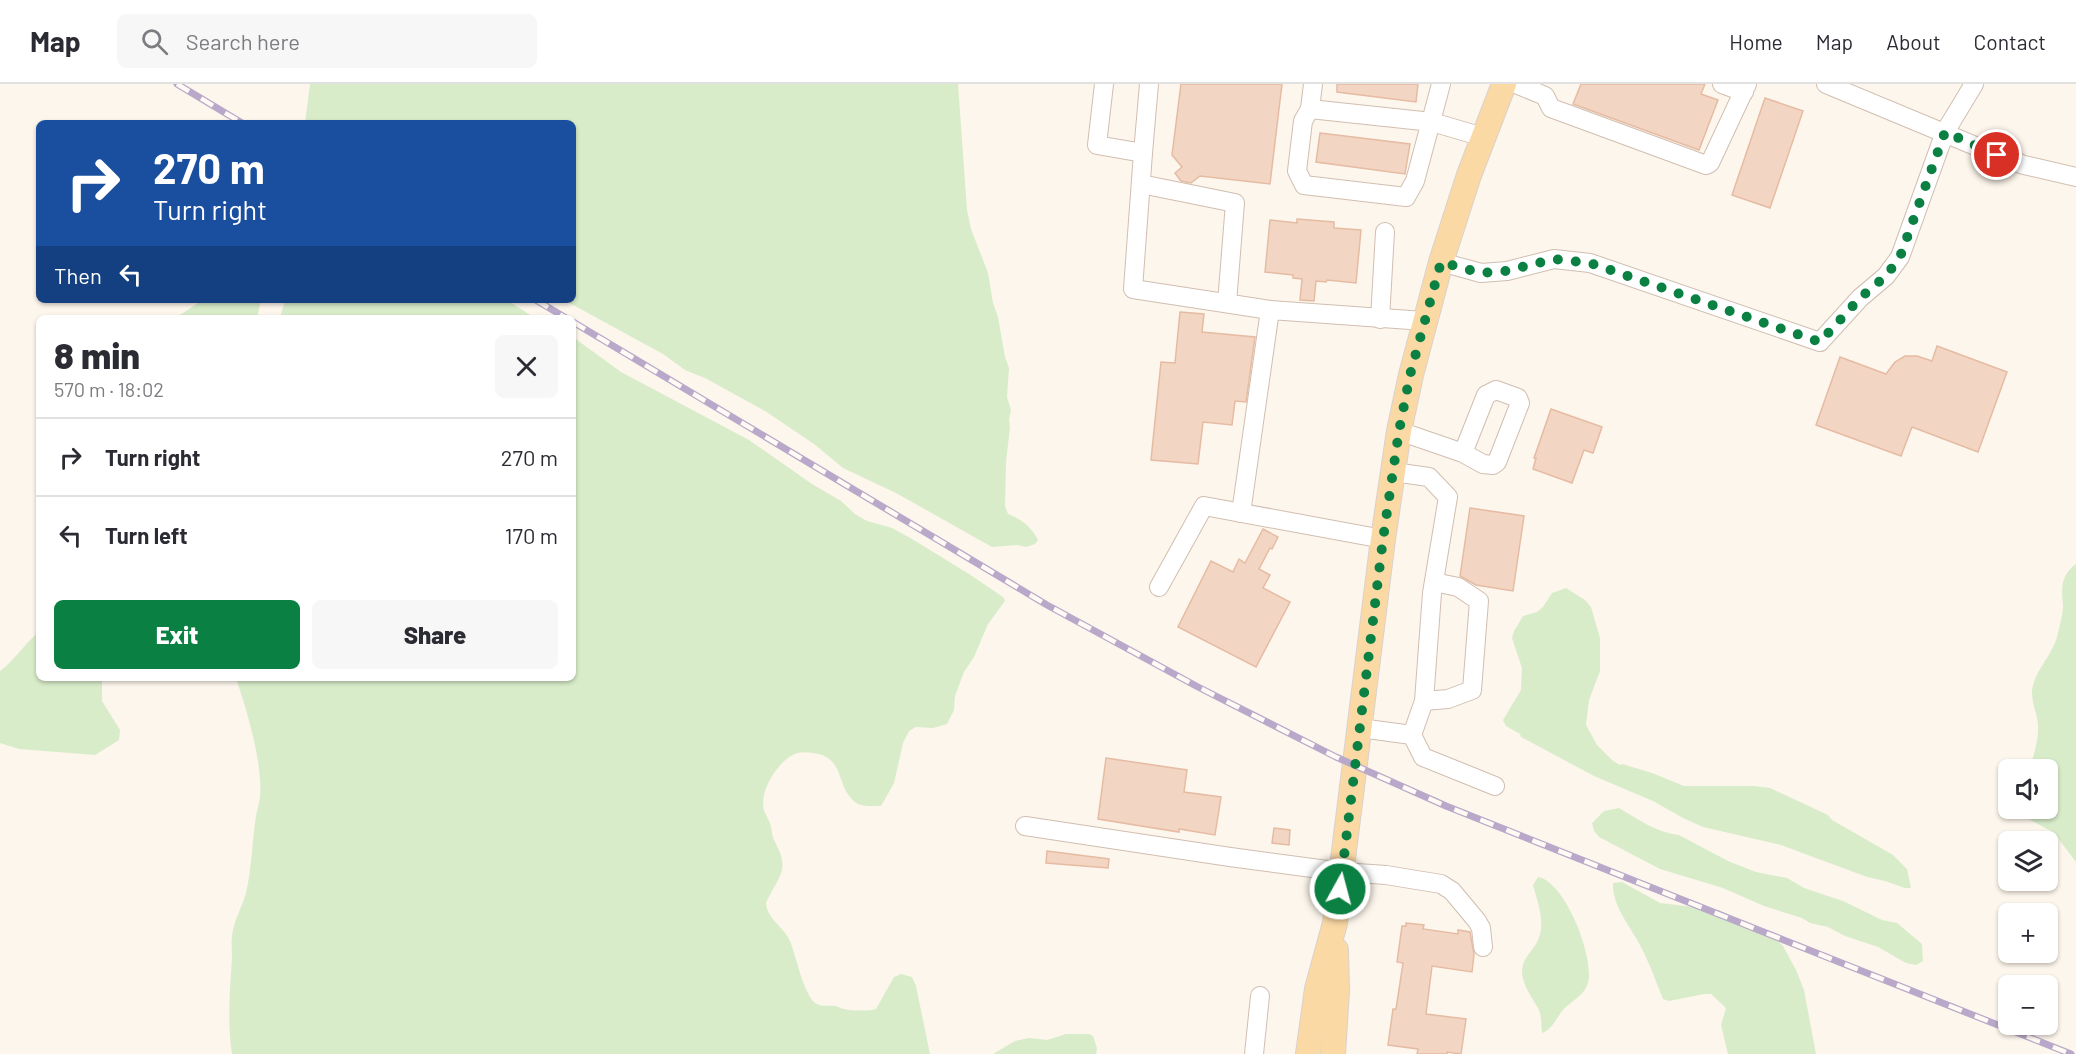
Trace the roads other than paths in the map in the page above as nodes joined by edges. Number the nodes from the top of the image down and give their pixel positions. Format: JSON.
{"nodes":[{"id":1,"x":1104,"y":84,"type":"edge"},
{"id":2,"x":1149,"y":84,"type":"edge"},
{"id":3,"x":1313,"y":84,"type":"edge"},
{"id":4,"x":1442,"y":84,"type":"edge"},
{"id":5,"x":1504,"y":84,"type":"edge"},
{"id":6,"x":1516,"y":84,"type":"edge"},
{"id":7,"x":1722,"y":84,"type":"edge"},
{"id":8,"x":1826,"y":84,"type":"edge"},
{"id":9,"x":1972,"y":84,"type":"edge"},
{"id":10,"x":1746,"y":88,"type":"edge"},
{"id":11,"x":1548,"y":90,"type":"edge"},
{"id":12,"x":1310,"y":109,"type":"junction"},
{"id":13,"x":1432,"y":122,"type":"junction"},
{"id":14,"x":1945,"y":132,"type":"junction"},
{"id":15,"x":1483,"y":137,"type":"junction"},
{"id":16,"x":1143,"y":153,"type":"junction"},
{"id":17,"x":2076,"y":177,"type":"edge"},
{"id":18,"x":1141,"y":184,"type":"junction"},
{"id":19,"x":1385,"y":232,"type":"dead end"},
{"id":20,"x":1441,"y":262,"type":"junction"},
{"id":21,"x":1227,"y":303,"type":"junction"},
{"id":22,"x":1270,"y":310,"type":"junction"},
{"id":23,"x":1380,"y":319,"type":"junction"},
{"id":24,"x":1424,"y":321,"type":"junction"},
{"id":25,"x":1399,"y":431,"type":"junction"},
{"id":26,"x":1463,"y":453,"type":"dead end"},
{"id":27,"x":1393,"y":472,"type":"junction"},
{"id":28,"x":1241,"y":513,"type":"junction"},
{"id":29,"x":1383,"y":539,"type":"junction"},
{"id":30,"x":1434,"y":582,"type":"junction"},
{"id":31,"x":1159,"y":587,"type":"dead end"},
{"id":32,"x":1424,"y":701,"type":"junction"},
{"id":33,"x":1360,"y":728,"type":"junction"},
{"id":34,"x":1412,"y":735,"type":"junction"},
{"id":35,"x":1495,"y":786,"type":"dead end"},
{"id":36,"x":1025,"y":826,"type":"dead end"},
{"id":37,"x":1342,"y":872,"type":"junction"},
{"id":38,"x":1335,"y":923,"type":"junction"},
{"id":39,"x":1483,"y":947,"type":"dead end"},
{"id":40,"x":1260,"y":996,"type":"dead end"},
{"id":41,"x":1254,"y":1054,"type":"edge"},
{"id":42,"x":1308,"y":1054,"type":"edge"},
{"id":43,"x":1333,"y":1054,"type":"edge"}],
"edges":[{"from":1,"to":16,"type":"street"},
{"from":2,"to":16,"type":"street"},
{"from":3,"to":12,"type":"street"},
{"from":4,"to":13,"type":"street"},
{"from":5,"to":15,"type":"main road"},
{"from":6,"to":11,"type":"street"},
{"from":7,"to":10,"type":"street"},
{"from":8,"to":14,"type":"street"},
{"from":9,"to":14,"type":"street"},
{"from":10,"to":11,"type":"street"},
{"from":12,"to":13,"type":"street"},
{"from":12,"to":13,"type":"street"},
{"from":13,"to":15,"type":"street"},
{"from":14,"to":17,"type":"street"},
{"from":14,"to":20,"type":"street"},
{"from":15,"to":20,"type":"main road"},
{"from":16,"to":18,"type":"street"},
{"from":18,"to":21,"type":"street"},
{"from":18,"to":21,"type":"street"},
{"from":19,"to":23,"type":"street"},
{"from":20,"to":24,"type":"main road"},
{"from":21,"to":22,"type":"street"},
{"from":22,"to":23,"type":"street"},
{"from":22,"to":28,"type":"street"},
{"from":23,"to":24,"type":"street"},
{"from":24,"to":25,"type":"main road"},
{"from":25,"to":26,"type":"street"},
{"from":25,"to":27,"type":"main road"},
{"from":27,"to":29,"type":"main road"},
{"from":27,"to":30,"type":"street"},
{"from":28,"to":29,"type":"street"},
{"from":28,"to":31,"type":"street"},
{"from":29,"to":33,"type":"main road"},
{"from":30,"to":32,"type":"street"},
{"from":30,"to":32,"type":"street"},
{"from":32,"to":34,"type":"street"},
{"from":33,"to":34,"type":"street"},
{"from":33,"to":37,"type":"main road"},
{"from":34,"to":35,"type":"street"},
{"from":36,"to":37,"type":"street"},
{"from":37,"to":38,"type":"main road"},
{"from":37,"to":39,"type":"street"},
{"from":38,"to":42,"type":"main road"},
{"from":38,"to":43,"type":"main road"},
{"from":40,"to":41,"type":"street"}]}
